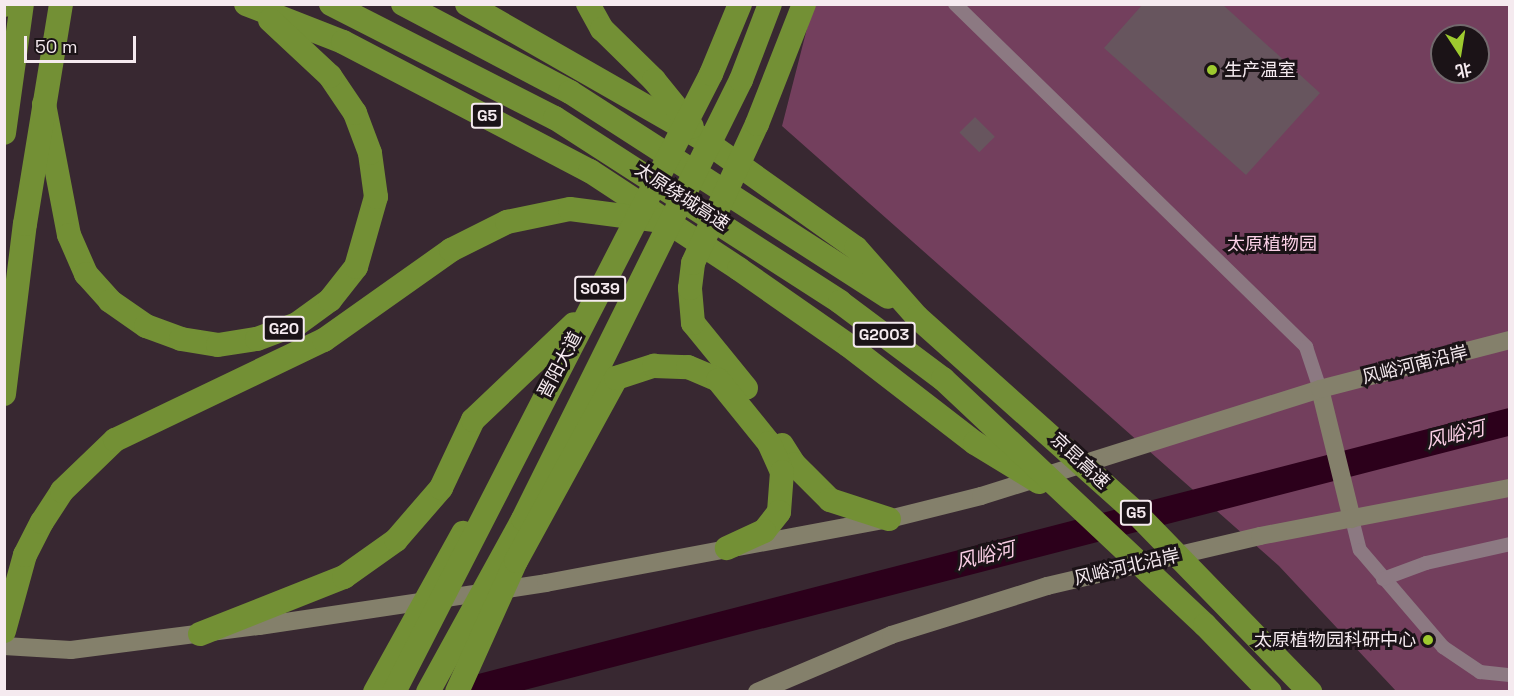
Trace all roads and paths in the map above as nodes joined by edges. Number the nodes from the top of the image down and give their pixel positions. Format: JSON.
{"nodes":[{"id":1,"x":22,"y":4,"type":"edge"},
{"id":2,"x":61,"y":4,"type":"edge"},
{"id":3,"x":331,"y":4,"type":"edge"},
{"id":4,"x":402,"y":4,"type":"edge"},
{"id":5,"x":467,"y":4,"type":"edge"},
{"id":6,"x":588,"y":4,"type":"edge"},
{"id":7,"x":740,"y":4,"type":"edge"},
{"id":8,"x":770,"y":4,"type":"edge"},
{"id":9,"x":804,"y":4,"type":"edge"},
{"id":10,"x":955,"y":4,"type":"edge"},
{"id":11,"x":253,"y":7,"type":"edge"},
{"id":12,"x":44,"y":104,"type":"junction"},
{"id":13,"x":672,"y":113,"type":"junction"},
{"id":14,"x":4,"y":133,"type":"edge"},
{"id":15,"x":624,"y":205,"type":"junction"},
{"id":16,"x":591,"y":308,"type":"junction"},
{"id":17,"x":917,"y":317,"type":"junction"},
{"id":18,"x":1509,"y":340,"type":"edge"},
{"id":19,"x":4,"y":394,"type":"edge"},
{"id":20,"x":1321,"y":395,"type":"junction"},
{"id":21,"x":1509,"y":488,"type":"edge"},
{"id":22,"x":1079,"y":507,"type":"junction"},
{"id":23,"x":889,"y":519,"type":"junction"},
{"id":24,"x":1352,"y":519,"type":"junction"},
{"id":25,"x":1509,"y":544,"type":"edge"},
{"id":26,"x":727,"y":548,"type":"junction"},
{"id":27,"x":505,"y":564,"type":"junction"},
{"id":28,"x":450,"y":567,"type":"junction"},
{"id":29,"x":1383,"y":579,"type":"junction"},
{"id":30,"x":4,"y":632,"type":"edge"},
{"id":31,"x":200,"y":634,"type":"junction"},
{"id":32,"x":4,"y":646,"type":"edge"},
{"id":33,"x":1509,"y":675,"type":"edge"},
{"id":34,"x":375,"y":692,"type":"edge"},
{"id":35,"x":394,"y":692,"type":"edge"},
{"id":36,"x":428,"y":692,"type":"edge"},
{"id":37,"x":457,"y":692,"type":"edge"},
{"id":38,"x":757,"y":692,"type":"edge"},
{"id":39,"x":1270,"y":692,"type":"edge"},
{"id":40,"x":1310,"y":692,"type":"edge"}],
"edges":[{"from":1,"to":14,"type":"highway"},
{"from":2,"to":12,"type":"highway","number":"G20"},
{"from":3,"to":22,"type":"highway","name":"太原绕城高速","number":"G2003"},
{"from":4,"to":17,"type":"highway","name":"太原绕城高速","number":"G2003"},
{"from":5,"to":13,"type":"highway"},
{"from":6,"to":13,"type":"highway","number":"G5"},
{"from":7,"to":16,"type":"highway","name":"晋阳大道","number":"S039"},
{"from":8,"to":27,"type":"highway","name":"晋阳大道","number":"S039"},
{"from":9,"to":23,"type":"highway"},
{"from":10,"to":20,"type":"street"},
{"from":11,"to":12,"type":"highway","number":"G20"},
{"from":11,"to":15,"type":"highway","number":"G5"},
{"from":12,"to":19,"type":"highway"},
{"from":13,"to":17,"type":"highway","number":"G5"},
{"from":15,"to":22,"type":"highway","number":"G5"},
{"from":15,"to":30,"type":"highway"},
{"from":16,"to":28,"type":"highway","name":"晋阳大道","number":"S039"},
{"from":16,"to":31,"type":"highway"},
{"from":17,"to":40,"type":"highway","name":"京昆高速","number":"G5"},
{"from":18,"to":20,"type":"street","name":"风峪河南沿岸"},
{"from":20,"to":23,"type":"street","name":"风峪河南沿岸"},
{"from":20,"to":24,"type":"street"},
{"from":21,"to":24,"type":"street","name":"风峪河北沿岸"},
{"from":22,"to":39,"type":"highway","name":"京昆高速","number":"G5"},
{"from":23,"to":26,"type":"street","name":"风峪河南沿岸"},
{"from":24,"to":29,"type":"street"},
{"from":24,"to":38,"type":"street","name":"风峪河北沿岸"},
{"from":25,"to":29,"type":"street"},
{"from":26,"to":27,"type":"highway"},
{"from":26,"to":31,"type":"street","name":"风峪河南沿岸"},
{"from":27,"to":36,"type":"highway","name":"晋阳大道","number":"S039"},
{"from":27,"to":37,"type":"highway"},
{"from":28,"to":34,"type":"highway","number":"S039"},
{"from":28,"to":35,"type":"highway","name":"晋阳大道","number":"S039"},
{"from":29,"to":33,"type":"street"},
{"from":31,"to":32,"type":"street","name":"风峪河南沿岸"}]}
